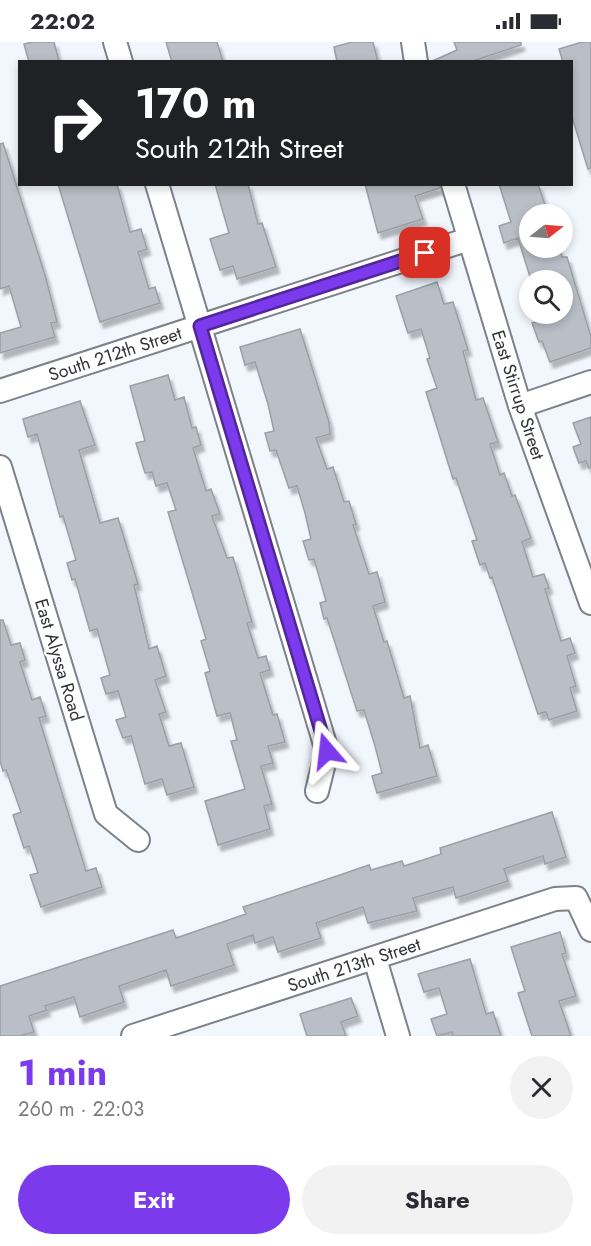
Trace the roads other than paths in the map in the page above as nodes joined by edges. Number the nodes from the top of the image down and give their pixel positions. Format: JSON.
{"nodes":[{"id":1,"x":115,"y":42,"type":"edge"},
{"id":2,"x":413,"y":42,"type":"edge"},
{"id":3,"x":120,"y":60,"type":"edge"},
{"id":4,"x":416,"y":60,"type":"edge"},
{"id":5,"x":158,"y":186,"type":"edge"},
{"id":6,"x":454,"y":186,"type":"edge"},
{"id":7,"x":469,"y":239,"type":"junction"},
{"id":8,"x":200,"y":326,"type":"junction"},
{"id":9,"x":591,"y":382,"type":"edge"},
{"id":10,"x":0,"y":391,"type":"edge"},
{"id":11,"x":520,"y":406,"type":"junction"},
{"id":12,"x":0,"y":467,"type":"edge"},
{"id":13,"x":591,"y":603,"type":"edge"},
{"id":14,"x":317,"y":791,"type":"dead end"},
{"id":15,"x":138,"y":840,"type":"dead end"},
{"id":16,"x":591,"y":930,"type":"edge"},
{"id":17,"x":375,"y":958,"type":"junction"},
{"id":18,"x":171,"y":1030,"type":"edge"},
{"id":19,"x":133,"y":1036,"type":"edge"},
{"id":20,"x":398,"y":1036,"type":"edge"}],
"edges":[{"from":1,"to":3,"type":"street"},
{"from":2,"to":4,"type":"street"},
{"from":5,"to":8,"type":"street"},
{"from":6,"to":7,"type":"street","name":"East Stirrup Street"},
{"from":7,"to":8,"type":"street","name":"South 212th Street"},
{"from":7,"to":11,"type":"street","name":"East Stirrup Street"},
{"from":8,"to":10,"type":"street","name":"South 212th Street"},
{"from":8,"to":14,"type":"street"},
{"from":9,"to":11,"type":"street"},
{"from":11,"to":13,"type":"street","name":"East Stirrup Street"},
{"from":12,"to":15,"type":"street","name":"East Alyssa Road"},
{"from":16,"to":17,"type":"street","name":"South 213th Street"},
{"from":17,"to":18,"type":"street","name":"South 213th Street"},
{"from":17,"to":20,"type":"street"},
{"from":18,"to":19,"type":"street","name":"South 213th Street"}]}
